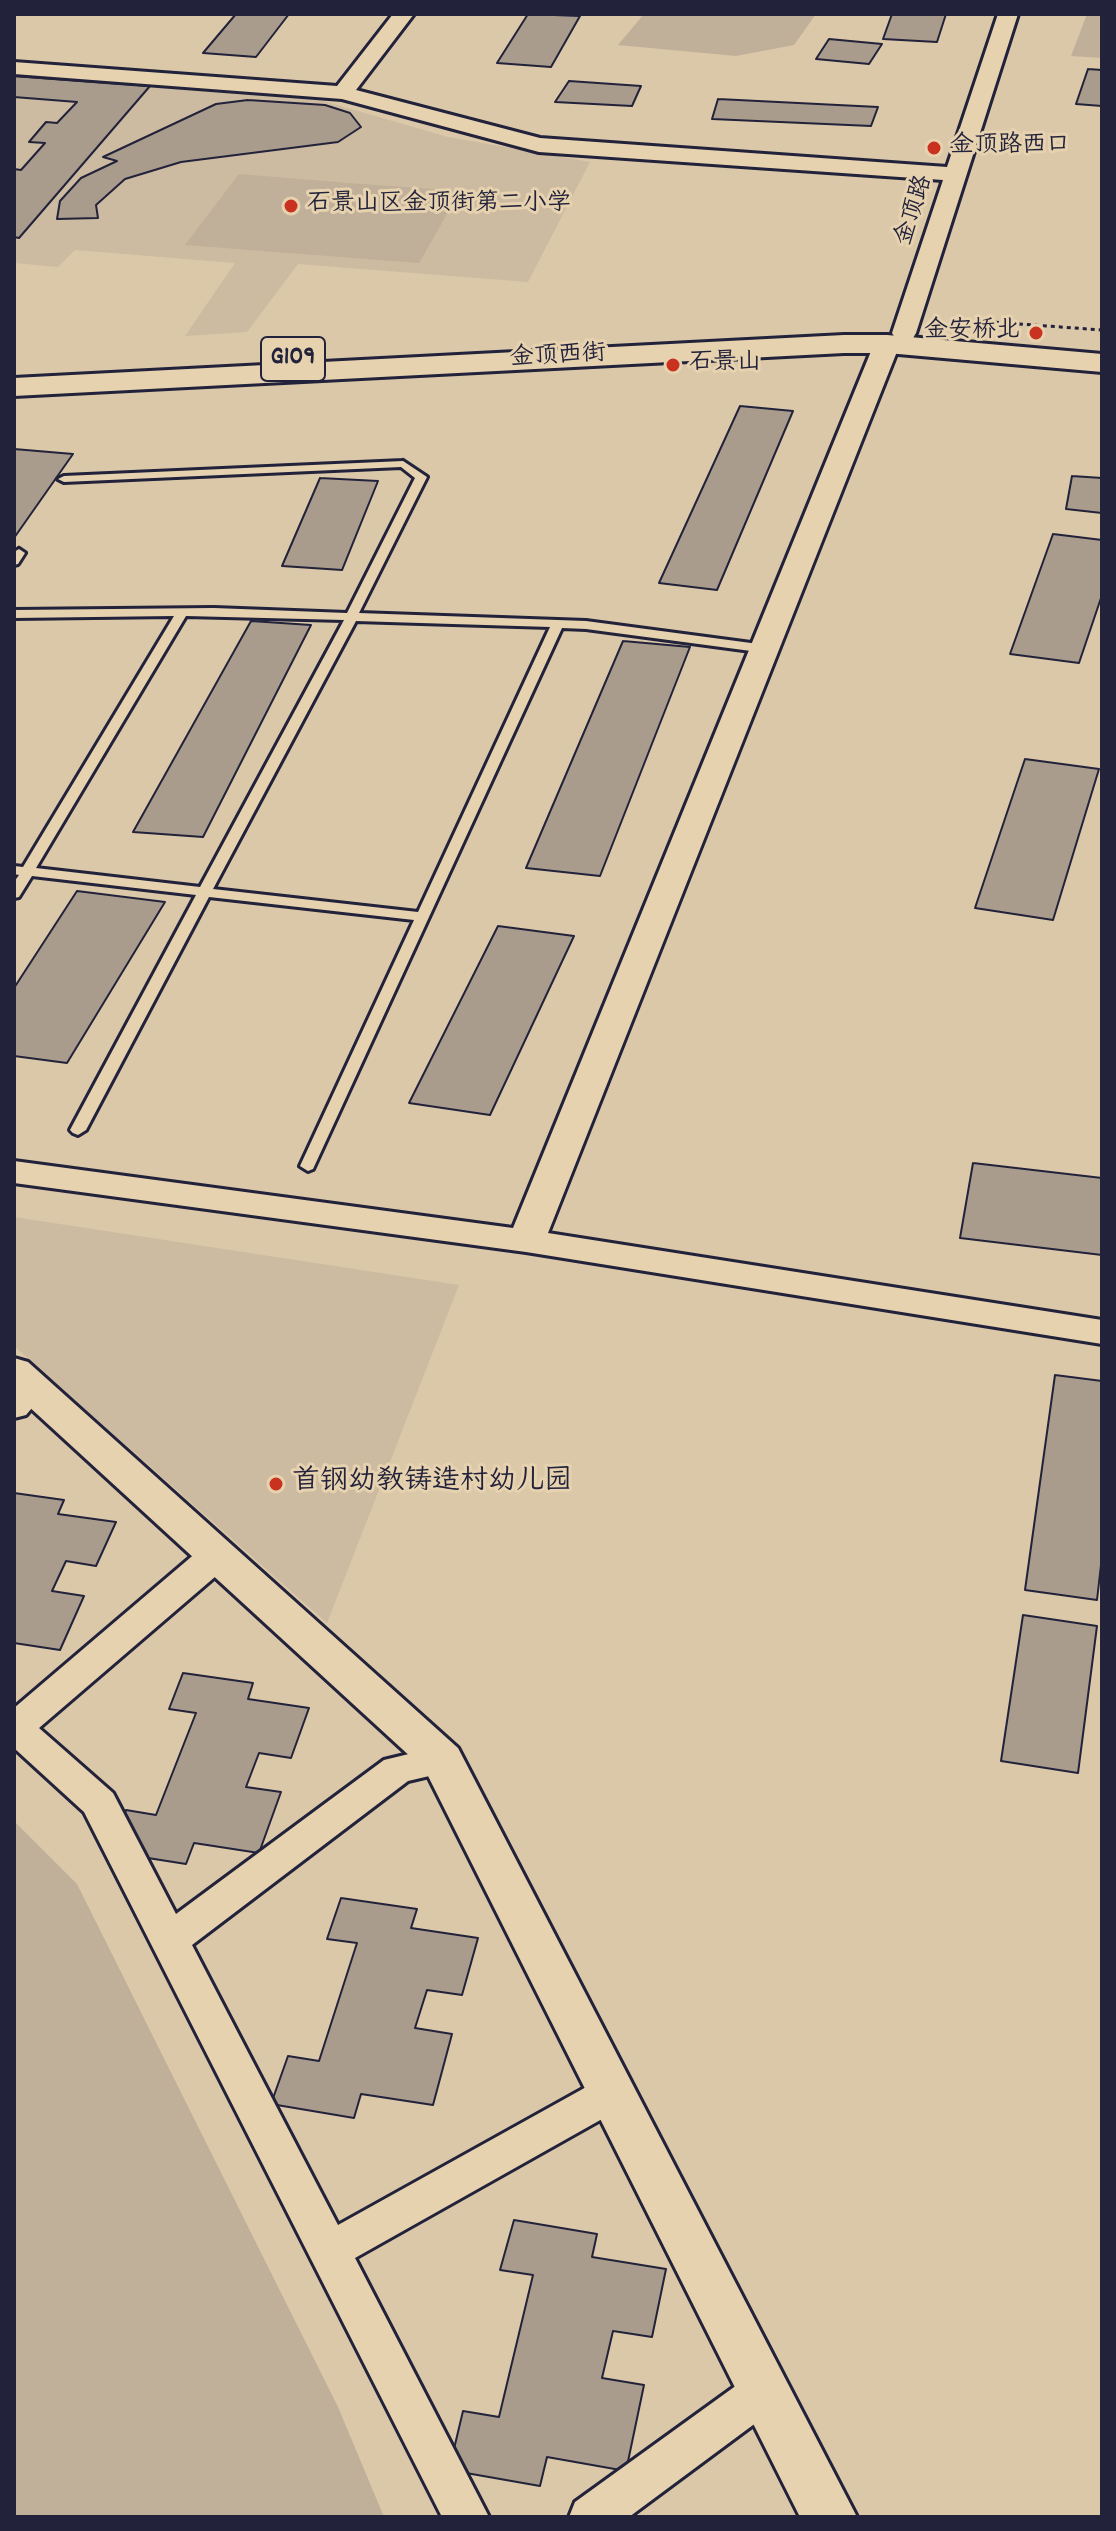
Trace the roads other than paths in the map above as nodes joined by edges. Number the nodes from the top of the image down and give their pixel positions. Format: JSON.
{"nodes":[{"id":1,"x":404,"y":14,"type":"edge"},
{"id":2,"x":1008,"y":14,"type":"edge"},
{"id":3,"x":14,"y":68,"type":"edge"},
{"id":4,"x":343,"y":93,"type":"junction"},
{"id":5,"x":955,"y":174,"type":"junction"},
{"id":6,"x":896,"y":338,"type":"junction"},
{"id":7,"x":1102,"y":350,"type":"edge"},
{"id":8,"x":1102,"y":363,"type":"edge"},
{"id":9,"x":14,"y":373,"type":"edge"},
{"id":10,"x":14,"y":387,"type":"edge"},
{"id":11,"x":64,"y":479,"type":"dead end"},
{"id":12,"x":182,"y":612,"type":"junction"},
{"id":13,"x":14,"y":614,"type":"edge"},
{"id":14,"x":352,"y":616,"type":"junction"},
{"id":15,"x":558,"y":624,"type":"junction"},
{"id":16,"x":766,"y":649,"type":"junction"},
{"id":17,"x":22,"y":871,"type":"edge"},
{"id":18,"x":205,"y":892,"type":"junction"},
{"id":19,"x":14,"y":894,"type":"edge"},
{"id":20,"x":423,"y":917,"type":"junction"},
{"id":21,"x":78,"y":1130,"type":"dead end"},
{"id":22,"x":308,"y":1166,"type":"dead end"},
{"id":23,"x":14,"y":1172,"type":"edge"},
{"id":24,"x":526,"y":1241,"type":"junction"},
{"id":25,"x":1102,"y":1332,"type":"edge"},
{"id":26,"x":20,"y":1389,"type":"edge"},
{"id":27,"x":217,"y":1555,"type":"junction"},
{"id":28,"x":14,"y":1728,"type":"edge"},
{"id":29,"x":442,"y":1760,"type":"junction"},
{"id":30,"x":170,"y":1940,"type":"junction"},
{"id":31,"x":612,"y":2093,"type":"junction"},
{"id":32,"x":329,"y":2251,"type":"junction"},
{"id":33,"x":764,"y":2391,"type":"junction"},
{"id":34,"x":466,"y":2517,"type":"edge"},
{"id":35,"x":592,"y":2517,"type":"edge"},
{"id":36,"x":829,"y":2517,"type":"edge"}],
"edges":[{"from":1,"to":4,"type":"street"},
{"from":2,"to":5,"type":"street","name":"金顶路"},
{"from":3,"to":4,"type":"street"},
{"from":4,"to":5,"type":"street"},
{"from":5,"to":6,"type":"street","name":"金顶路"},
{"from":6,"to":7,"type":"highway","name":"金顶西街","number":"G109"},
{"from":6,"to":8,"type":"highway","name":"金顶西街","number":"G109"},
{"from":6,"to":9,"type":"highway","name":"金顶西街","number":"G109"},
{"from":6,"to":10,"type":"highway","name":"金顶西街","number":"G109"},
{"from":6,"to":16,"type":"street","name":"金顶路"},
{"from":11,"to":14,"type":"lane"},
{"from":12,"to":13,"type":"lane"},
{"from":12,"to":14,"type":"lane"},
{"from":12,"to":17,"type":"lane"},
{"from":14,"to":15,"type":"lane"},
{"from":14,"to":18,"type":"lane"},
{"from":15,"to":16,"type":"lane"},
{"from":15,"to":20,"type":"lane"},
{"from":16,"to":24,"type":"street","name":"金顶路"},
{"from":17,"to":18,"type":"lane"},
{"from":17,"to":19,"type":"lane"},
{"from":18,"to":20,"type":"lane"},
{"from":18,"to":21,"type":"lane"},
{"from":20,"to":22,"type":"lane"},
{"from":23,"to":24,"type":"street"},
{"from":24,"to":25,"type":"street"},
{"from":26,"to":27,"type":"street"},
{"from":27,"to":28,"type":"street"},
{"from":27,"to":29,"type":"street"},
{"from":28,"to":30,"type":"street"},
{"from":29,"to":30,"type":"street"},
{"from":29,"to":31,"type":"street"},
{"from":30,"to":32,"type":"street"},
{"from":31,"to":32,"type":"street"},
{"from":31,"to":33,"type":"street"},
{"from":32,"to":34,"type":"street"},
{"from":33,"to":35,"type":"street"},
{"from":33,"to":36,"type":"street"}]}
